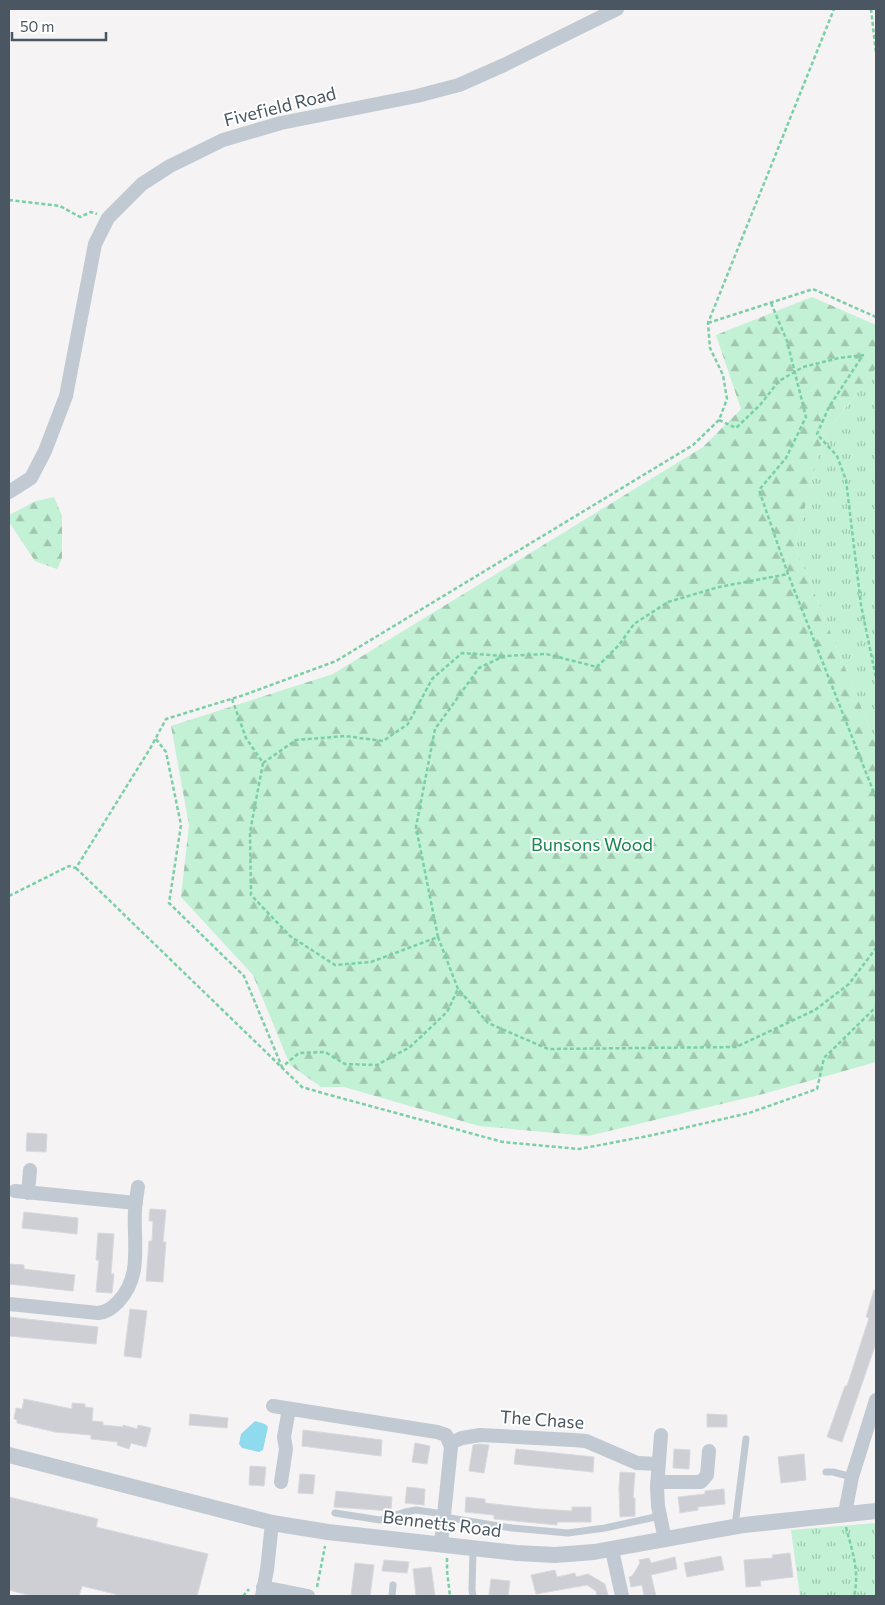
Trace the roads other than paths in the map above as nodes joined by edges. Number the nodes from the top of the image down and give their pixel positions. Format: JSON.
{"nodes":[{"id":1,"x":617,"y":9,"type":"edge"},
{"id":2,"x":9,"y":492,"type":"edge"},
{"id":3,"x":30,"y":1170,"type":"dead end"},
{"id":4,"x":138,"y":1187,"type":"dead end"},
{"id":5,"x":136,"y":1203,"type":"junction"},
{"id":6,"x":9,"y":1304,"type":"edge"},
{"id":7,"x":876,"y":1400,"type":"edge"},
{"id":8,"x":273,"y":1406,"type":"dead end"},
{"id":9,"x":289,"y":1409,"type":"junction"},
{"id":10,"x":661,"y":1435,"type":"dead end"},
{"id":11,"x":746,"y":1439,"type":"dead end"},
{"id":12,"x":450,"y":1443,"type":"junction"},
{"id":13,"x":709,"y":1451,"type":"dead end"},
{"id":14,"x":9,"y":1455,"type":"edge"},
{"id":15,"x":658,"y":1464,"type":"junction"},
{"id":16,"x":826,"y":1472,"type":"dead end"},
{"id":17,"x":852,"y":1477,"type":"junction"},
{"id":18,"x":281,"y":1482,"type":"dead end"},
{"id":19,"x":657,"y":1482,"type":"junction"},
{"id":20,"x":876,"y":1511,"type":"edge"},
{"id":21,"x":335,"y":1513,"type":"dead end"},
{"id":22,"x":845,"y":1513,"type":"junction"},
{"id":23,"x":444,"y":1515,"type":"junction"},
{"id":24,"x":660,"y":1516,"type":"junction"},
{"id":25,"x":272,"y":1523,"type":"junction"},
{"id":26,"x":735,"y":1526,"type":"junction"},
{"id":27,"x":666,"y":1540,"type":"junction"},
{"id":28,"x":445,"y":1545,"type":"junction"},
{"id":29,"x":473,"y":1548,"type":"junction"},
{"id":30,"x":612,"y":1550,"type":"junction"},
{"id":31,"x":393,"y":1586,"type":"dead end"},
{"id":32,"x":263,"y":1592,"type":"edge"},
{"id":33,"x":312,"y":1592,"type":"edge"},
{"id":34,"x":392,"y":1596,"type":"edge"},
{"id":35,"x":473,"y":1596,"type":"edge"},
{"id":36,"x":622,"y":1596,"type":"edge"}],
"edges":[{"from":1,"to":2,"type":"street","name":"Fivefield Road"},
{"from":3,"to":5,"type":"street"},
{"from":4,"to":5,"type":"street"},
{"from":5,"to":6,"type":"street"},
{"from":7,"to":17,"type":"street"},
{"from":8,"to":9,"type":"street"},
{"from":9,"to":12,"type":"street"},
{"from":9,"to":18,"type":"street"},
{"from":10,"to":15,"type":"street"},
{"from":11,"to":26,"type":"lane"},
{"from":12,"to":15,"type":"street","name":"The Chase"},
{"from":12,"to":23,"type":"street"},
{"from":13,"to":19,"type":"street"},
{"from":14,"to":25,"type":"street","name":"Bennetts Road"},
{"from":15,"to":19,"type":"street"},
{"from":16,"to":17,"type":"lane"},
{"from":17,"to":22,"type":"street"},
{"from":19,"to":24,"type":"street"},
{"from":20,"to":22,"type":"street","name":"Bennetts Road"},
{"from":21,"to":23,"type":"lane"},
{"from":22,"to":26,"type":"street","name":"Bennetts Road"},
{"from":23,"to":24,"type":"lane"},
{"from":23,"to":28,"type":"street"},
{"from":24,"to":27,"type":"street"},
{"from":25,"to":28,"type":"street","name":"Bennetts Road"},
{"from":25,"to":32,"type":"street"},
{"from":26,"to":27,"type":"street","name":"Bennetts Road"},
{"from":27,"to":30,"type":"street","name":"Bennetts Road"},
{"from":28,"to":29,"type":"street","name":"Bennetts Road"},
{"from":29,"to":30,"type":"street","name":"Bennetts Road"},
{"from":29,"to":35,"type":"lane"},
{"from":30,"to":36,"type":"street"},
{"from":31,"to":34,"type":"lane"},
{"from":32,"to":33,"type":"street"}]}
